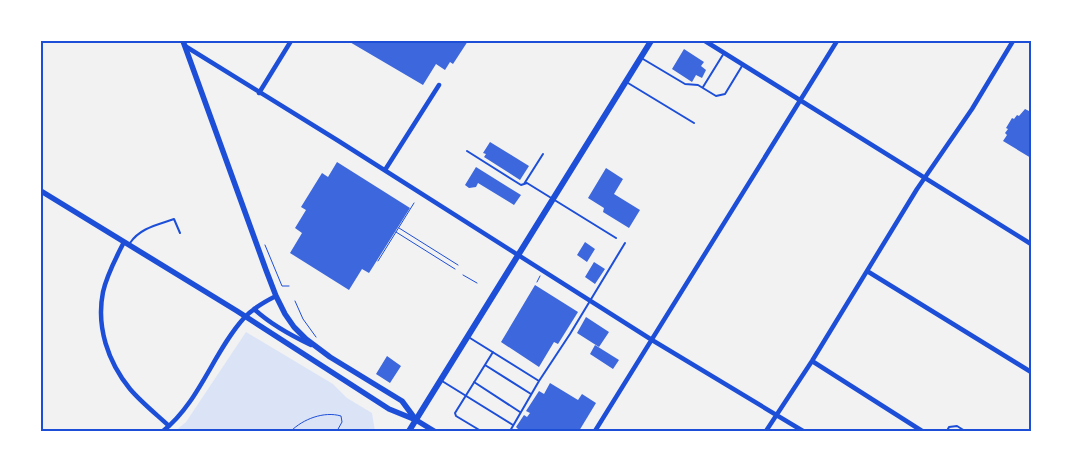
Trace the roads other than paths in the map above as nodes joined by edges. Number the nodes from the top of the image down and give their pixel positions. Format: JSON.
{"nodes":[{"id":1,"x":291,"y":41,"type":"edge"},
{"id":2,"x":651,"y":41,"type":"edge"},
{"id":3,"x":705,"y":41,"type":"edge"},
{"id":4,"x":837,"y":41,"type":"edge"},
{"id":5,"x":1013,"y":41,"type":"edge"},
{"id":6,"x":184,"y":44,"type":"edge"},
{"id":7,"x":724,"y":53,"type":"junction"},
{"id":8,"x":641,"y":58,"type":"junction"},
{"id":9,"x":743,"y":65,"type":"junction"},
{"id":10,"x":626,"y":81,"type":"junction"},
{"id":11,"x":439,"y":85,"type":"dead end"},
{"id":12,"x":703,"y":87,"type":"junction"},
{"id":13,"x":259,"y":93,"type":"junction"},
{"id":14,"x":800,"y":100,"type":"junction"},
{"id":15,"x":694,"y":123,"type":"dead end"},
{"id":16,"x":467,"y":151,"type":"dead end"},
{"id":17,"x":542,"y":154,"type":"dead end"},
{"id":18,"x":385,"y":170,"type":"junction"},
{"id":19,"x":924,"y":178,"type":"junction"},
{"id":20,"x":524,"y":184,"type":"junction"},
{"id":21,"x":41,"y":191,"type":"edge"},
{"id":22,"x":553,"y":198,"type":"junction"},
{"id":23,"x":180,"y":232,"type":"dead end"},
{"id":24,"x":616,"y":238,"type":"dead end"},
{"id":25,"x":625,"y":242,"type":"dead end"},
{"id":26,"x":126,"y":244,"type":"junction"},
{"id":27,"x":1031,"y":244,"type":"edge"},
{"id":28,"x":518,"y":254,"type":"junction"},
{"id":29,"x":867,"y":271,"type":"junction"},
{"id":30,"x":276,"y":296,"type":"junction"},
{"id":31,"x":590,"y":300,"type":"junction"},
{"id":32,"x":254,"y":308,"type":"junction"},
{"id":33,"x":245,"y":317,"type":"junction"},
{"id":34,"x":468,"y":336,"type":"junction"},
{"id":35,"x":652,"y":340,"type":"junction"},
{"id":36,"x":318,"y":349,"type":"junction"},
{"id":37,"x":493,"y":352,"type":"junction"},
{"id":38,"x":812,"y":361,"type":"junction"},
{"id":39,"x":485,"y":365,"type":"junction"},
{"id":40,"x":1031,"y":372,"type":"edge"},
{"id":41,"x":440,"y":380,"type":"junction"},
{"id":42,"x":540,"y":381,"type":"junction"},
{"id":43,"x":474,"y":382,"type":"junction"},
{"id":44,"x":532,"y":394,"type":"junction"},
{"id":45,"x":465,"y":395,"type":"junction"},
{"id":46,"x":521,"y":412,"type":"junction"},
{"id":47,"x":776,"y":415,"type":"junction"},
{"id":48,"x":416,"y":420,"type":"junction"},
{"id":49,"x":513,"y":425,"type":"junction"},
{"id":50,"x":169,"y":426,"type":"junction"},
{"id":51,"x":163,"y":431,"type":"edge"},
{"id":52,"x":409,"y":431,"type":"edge"},
{"id":53,"x":434,"y":431,"type":"edge"},
{"id":54,"x":482,"y":431,"type":"edge"},
{"id":55,"x":510,"y":431,"type":"edge"},
{"id":56,"x":594,"y":431,"type":"edge"},
{"id":57,"x":766,"y":431,"type":"edge"},
{"id":58,"x":803,"y":431,"type":"edge"},
{"id":59,"x":922,"y":431,"type":"edge"},
{"id":60,"x":947,"y":431,"type":"edge"},
{"id":61,"x":965,"y":431,"type":"edge"}],
"edges":[{"from":1,"to":13,"type":"street"},
{"from":2,"to":8,"type":"main road"},
{"from":3,"to":7,"type":"street"},
{"from":4,"to":14,"type":"street"},
{"from":5,"to":19,"type":"street"},
{"from":6,"to":13,"type":"street"},
{"from":6,"to":30,"type":"main road"},
{"from":7,"to":9,"type":"street"},
{"from":7,"to":12,"type":"lane"},
{"from":8,"to":10,"type":"main road"},
{"from":8,"to":12,"type":"lane"},
{"from":9,"to":12,"type":"lane"},
{"from":9,"to":14,"type":"street"},
{"from":10,"to":15,"type":"lane"},
{"from":10,"to":22,"type":"main road"},
{"from":11,"to":18,"type":"street"},
{"from":13,"to":18,"type":"street"},
{"from":14,"to":19,"type":"street"},
{"from":14,"to":35,"type":"street"},
{"from":16,"to":20,"type":"lane"},
{"from":17,"to":20,"type":"lane"},
{"from":18,"to":28,"type":"street"},
{"from":19,"to":27,"type":"street"},
{"from":19,"to":29,"type":"street"},
{"from":20,"to":22,"type":"lane"},
{"from":21,"to":26,"type":"main road"},
{"from":22,"to":24,"type":"lane"},
{"from":22,"to":28,"type":"main road"},
{"from":23,"to":26,"type":"lane"},
{"from":25,"to":31,"type":"lane"},
{"from":26,"to":33,"type":"main road"},
{"from":26,"to":50,"type":"street"},
{"from":28,"to":31,"type":"street"},
{"from":28,"to":34,"type":"main road"},
{"from":29,"to":38,"type":"street"},
{"from":29,"to":40,"type":"street"},
{"from":30,"to":32,"type":"street"},
{"from":30,"to":36,"type":"main road"},
{"from":31,"to":35,"type":"street"},
{"from":31,"to":42,"type":"lane"},
{"from":32,"to":33,"type":"street"},
{"from":32,"to":36,"type":"street"},
{"from":33,"to":48,"type":"main road"},
{"from":33,"to":50,"type":"street"},
{"from":34,"to":37,"type":"lane"},
{"from":34,"to":41,"type":"main road"},
{"from":35,"to":47,"type":"street"},
{"from":35,"to":56,"type":"street"},
{"from":36,"to":48,"type":"main road"},
{"from":37,"to":39,"type":"lane"},
{"from":37,"to":42,"type":"lane"},
{"from":38,"to":47,"type":"street"},
{"from":38,"to":59,"type":"street"},
{"from":39,"to":43,"type":"lane"},
{"from":39,"to":44,"type":"lane"},
{"from":41,"to":45,"type":"lane"},
{"from":41,"to":48,"type":"main road"},
{"from":42,"to":44,"type":"lane"},
{"from":43,"to":45,"type":"lane"},
{"from":43,"to":46,"type":"lane"},
{"from":44,"to":46,"type":"lane"},
{"from":45,"to":49,"type":"lane"},
{"from":45,"to":54,"type":"lane"},
{"from":46,"to":49,"type":"lane"},
{"from":47,"to":57,"type":"street"},
{"from":47,"to":58,"type":"street"},
{"from":48,"to":52,"type":"main road"},
{"from":48,"to":53,"type":"main road"},
{"from":49,"to":55,"type":"lane"},
{"from":50,"to":51,"type":"street"},
{"from":60,"to":61,"type":"lane"}]}
